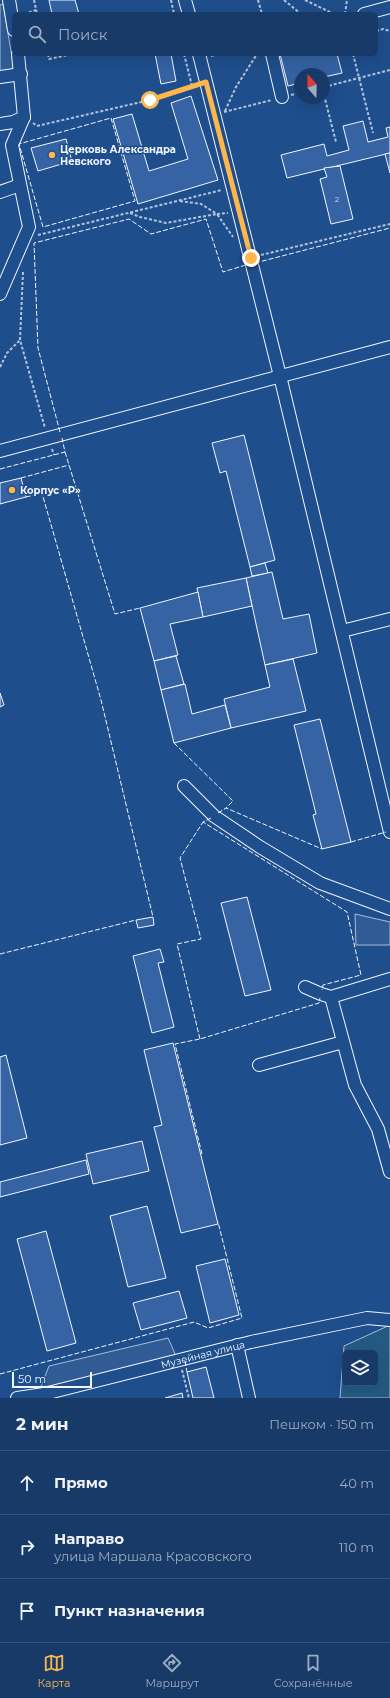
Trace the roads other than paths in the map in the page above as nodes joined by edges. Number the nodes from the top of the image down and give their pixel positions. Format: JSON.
{"nodes":[{"id":1,"x":185,"y":0,"type":"edge"},
{"id":2,"x":6,"y":3,"type":"edge"},
{"id":3,"x":390,"y":7,"type":"edge"},
{"id":4,"x":188,"y":12,"type":"edge"},
{"id":5,"x":371,"y":12,"type":"edge"},
{"id":6,"x":12,"y":23,"type":"edge"},
{"id":7,"x":18,"y":56,"type":"edge"},
{"id":8,"x":203,"y":56,"type":"edge"},
{"id":9,"x":272,"y":56,"type":"edge"},
{"id":10,"x":21,"y":74,"type":"junction"},
{"id":11,"x":0,"y":77,"type":"edge"},
{"id":12,"x":282,"y":97,"type":"road end"},
{"id":13,"x":24,"y":116,"type":"junction"},
{"id":14,"x":0,"y":124,"type":"edge"},
{"id":15,"x":20,"y":185,"type":"junction"},
{"id":16,"x":0,"y":192,"type":"edge"},
{"id":17,"x":0,"y":294,"type":"edge"},
{"id":18,"x":390,"y":346,"type":"edge"},
{"id":19,"x":280,"y":376,"type":"junction"},
{"id":20,"x":0,"y":451,"type":"edge"},
{"id":21,"x":390,"y":619,"type":"edge"},
{"id":22,"x":342,"y":631,"type":"junction"},
{"id":23,"x":184,"y":786,"type":"dead end"},
{"id":24,"x":390,"y":832,"type":"edge"},
{"id":25,"x":390,"y":909,"type":"edge"},
{"id":26,"x":390,"y":979,"type":"edge"},
{"id":27,"x":305,"y":987,"type":"dead end"},
{"id":28,"x":331,"y":997,"type":"junction"},
{"id":29,"x":343,"y":1042,"type":"junction"},
{"id":30,"x":259,"y":1065,"type":"dead end"},
{"id":31,"x":390,"y":1172,"type":"edge"},
{"id":32,"x":390,"y":1320,"type":"edge"},
{"id":33,"x":237,"y":1345,"type":"junction"},
{"id":34,"x":17,"y":1398,"type":"edge"},
{"id":35,"x":249,"y":1398,"type":"edge"}],
"edges":[{"from":1,"to":4,"type":"street"},
{"from":2,"to":6,"type":"street"},
{"from":3,"to":5,"type":"street"},
{"from":7,"to":10,"type":"street"},
{"from":8,"to":19,"type":"street"},
{"from":9,"to":12,"type":"street"},
{"from":10,"to":11,"type":"street"},
{"from":10,"to":13,"type":"street"},
{"from":13,"to":14,"type":"street"},
{"from":13,"to":15,"type":"street"},
{"from":15,"to":16,"type":"street"},
{"from":15,"to":17,"type":"street"},
{"from":18,"to":19,"type":"street"},
{"from":19,"to":20,"type":"street"},
{"from":19,"to":22,"type":"street"},
{"from":21,"to":22,"type":"street"},
{"from":22,"to":24,"type":"street"},
{"from":23,"to":25,"type":"street"},
{"from":26,"to":28,"type":"street"},
{"from":27,"to":28,"type":"street"},
{"from":28,"to":29,"type":"street"},
{"from":29,"to":30,"type":"street"},
{"from":29,"to":31,"type":"street"},
{"from":32,"to":33,"type":"street","name":"Музейная улица"},
{"from":33,"to":34,"type":"street","name":"Музейная улица"},
{"from":33,"to":35,"type":"street"}]}
